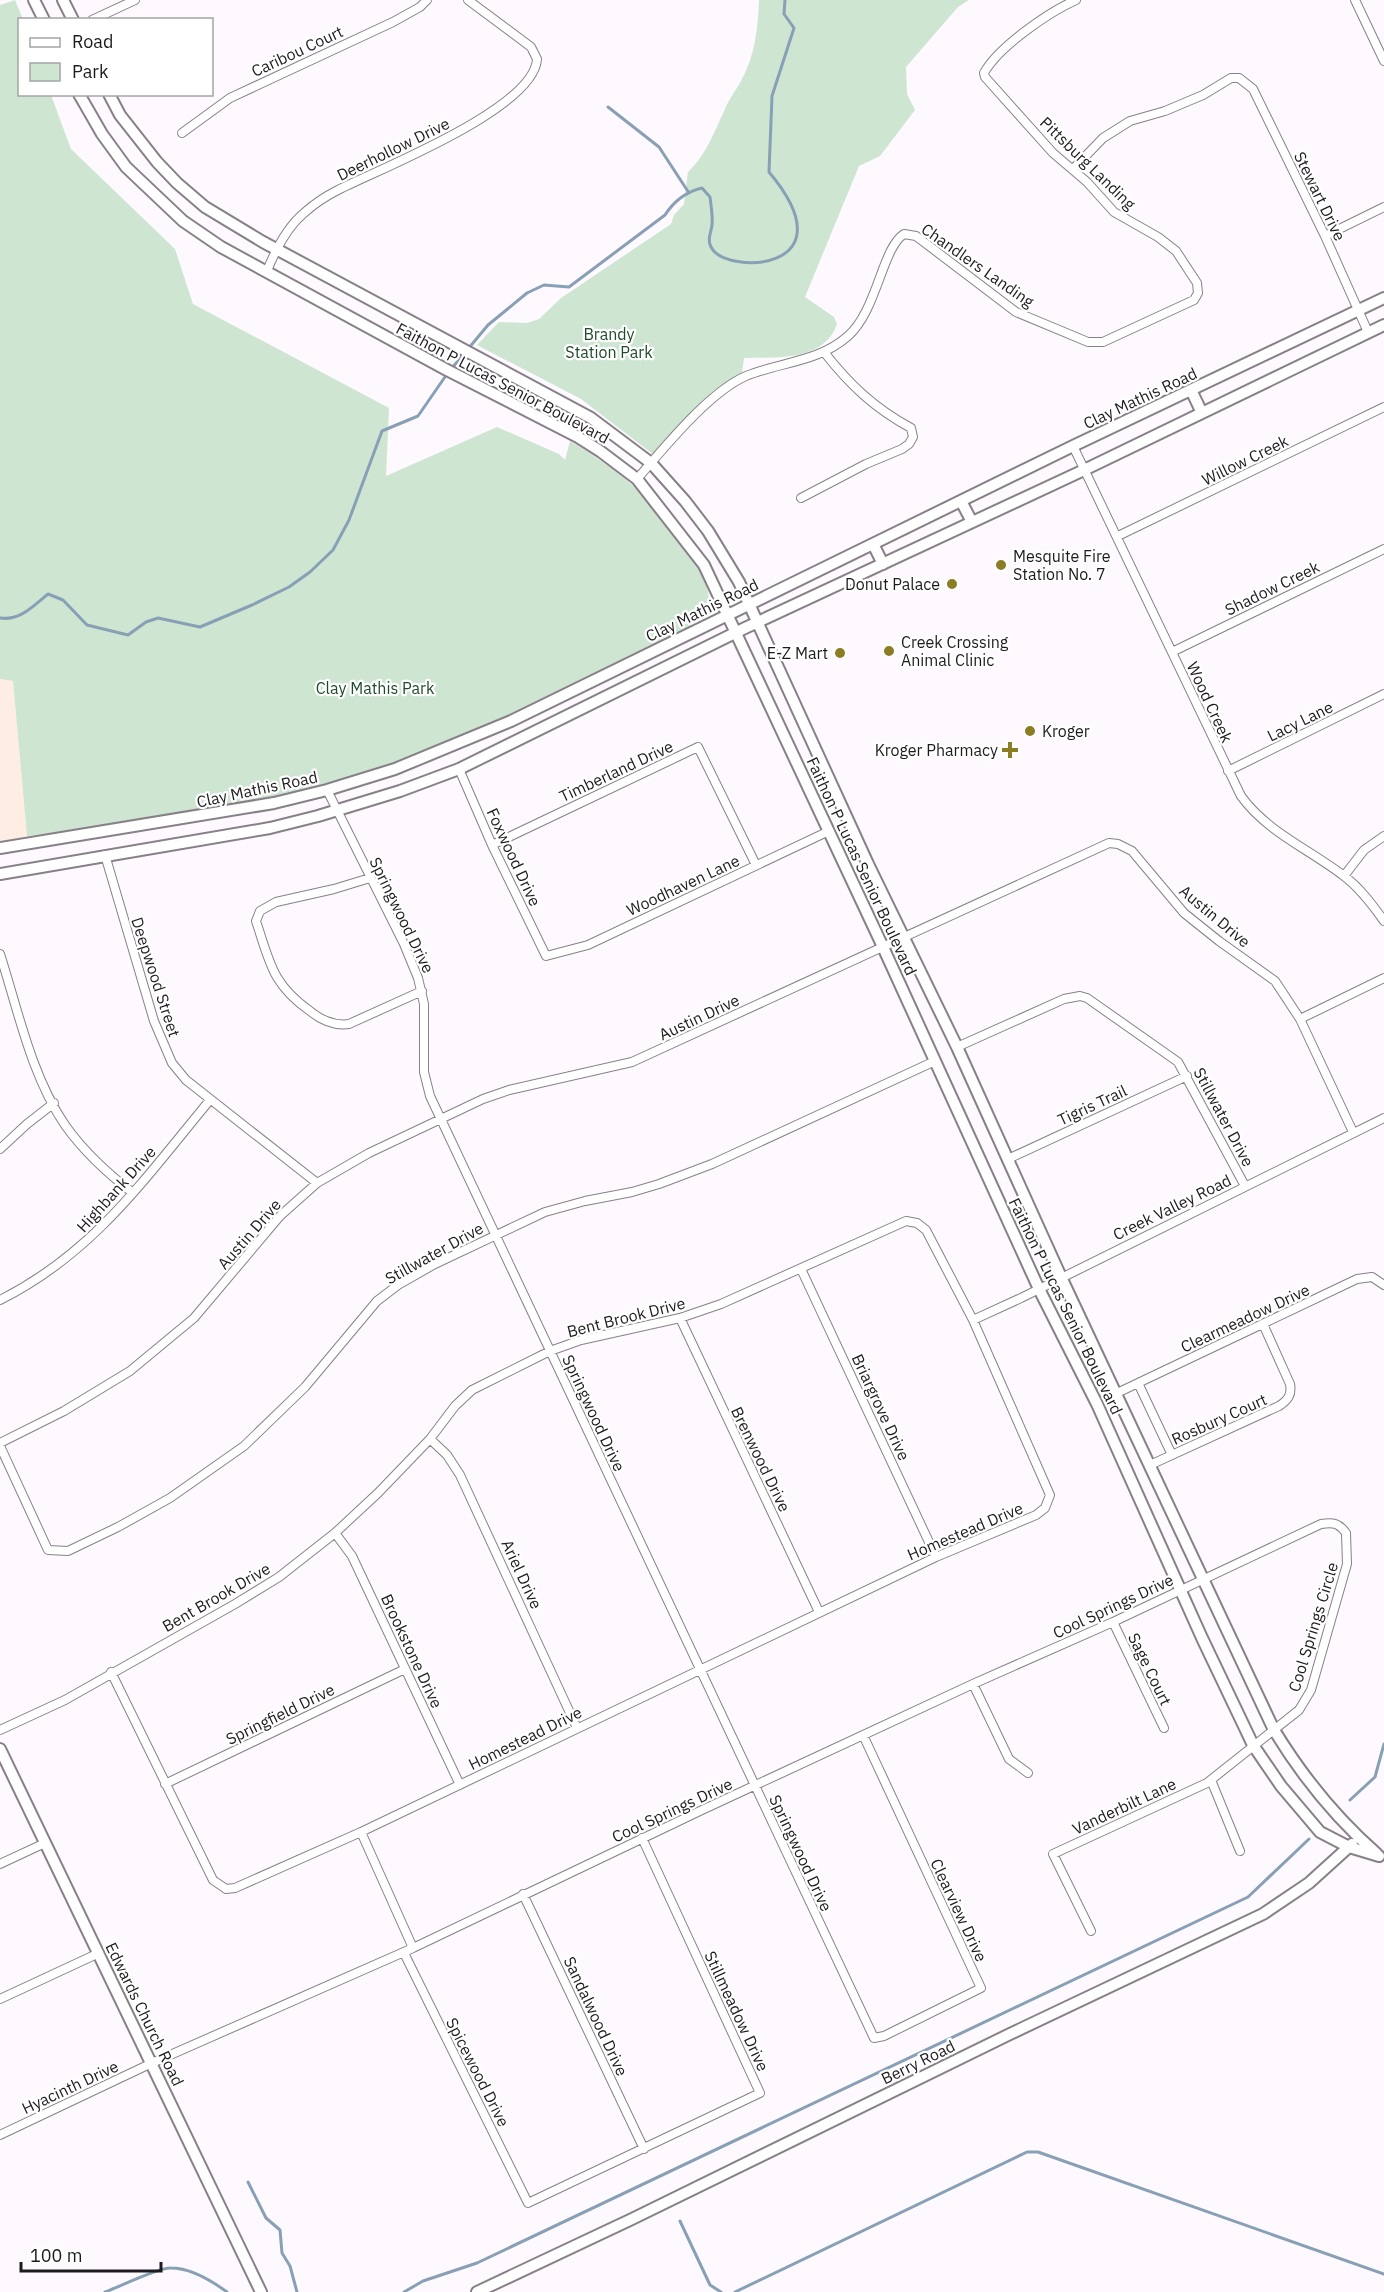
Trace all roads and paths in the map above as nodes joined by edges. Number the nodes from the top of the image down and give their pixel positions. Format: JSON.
{"nodes":[{"id":1,"x":34,"y":0,"type":"edge"},
{"id":2,"x":63,"y":0,"type":"edge"},
{"id":3,"x":135,"y":0,"type":"edge"},
{"id":4,"x":427,"y":0,"type":"edge"},
{"id":5,"x":468,"y":0,"type":"edge"},
{"id":6,"x":1076,"y":0,"type":"edge"},
{"id":7,"x":1355,"y":0,"type":"edge"},
{"id":8,"x":43,"y":18,"type":"edge"},
{"id":9,"x":72,"y":18,"type":"edge"},
{"id":10,"x":96,"y":18,"type":"edge"},
{"id":11,"x":1384,"y":61,"type":"edge"},
{"id":12,"x":80,"y":96,"type":"edge"},
{"id":13,"x":110,"y":96,"type":"edge"},
{"id":14,"x":182,"y":133,"type":"dead end"},
{"id":15,"x":1072,"y":169,"type":"junction"},
{"id":16,"x":1384,"y":207,"type":"edge"},
{"id":17,"x":1325,"y":236,"type":"junction"},
{"id":18,"x":277,"y":249,"type":"junction"},
{"id":19,"x":267,"y":271,"type":"junction"},
{"id":20,"x":1198,"y":293,"type":"joint"},
{"id":21,"x":1384,"y":298,"type":"edge"},
{"id":22,"x":1359,"y":311,"type":"junction"},
{"id":23,"x":1384,"y":325,"type":"edge"},
{"id":24,"x":1368,"y":332,"type":"junction"},
{"id":25,"x":824,"y":352,"type":"junction"},
{"id":26,"x":1191,"y":390,"type":"junction"},
{"id":27,"x":1384,"y":407,"type":"edge"},
{"id":28,"x":1202,"y":413,"type":"junction"},
{"id":29,"x":1073,"y":446,"type":"junction"},
{"id":30,"x":651,"y":463,"type":"junction"},
{"id":31,"x":1084,"y":470,"type":"junction"},
{"id":32,"x":637,"y":479,"type":"junction"},
{"id":33,"x":801,"y":498,"type":"dead end"},
{"id":34,"x":961,"y":501,"type":"junction"},
{"id":35,"x":972,"y":522,"type":"junction"},
{"id":36,"x":1118,"y":536,"type":"junction"},
{"id":37,"x":873,"y":543,"type":"junction"},
{"id":38,"x":1384,"y":549,"type":"edge"},
{"id":39,"x":883,"y":564,"type":"junction"},
{"id":40,"x":748,"y":604,"type":"junction"},
{"id":41,"x":727,"y":615,"type":"junction"},
{"id":42,"x":757,"y":622,"type":"junction"},
{"id":43,"x":736,"y":632,"type":"junction"},
{"id":44,"x":1172,"y":652,"type":"junction"},
{"id":45,"x":1384,"y":694,"type":"edge"},
{"id":46,"x":459,"y":769,"type":"junction"},
{"id":47,"x":1228,"y":771,"type":"junction"},
{"id":48,"x":327,"y":790,"type":"junction"},
{"id":49,"x":834,"y":790,"type":"junction"},
{"id":50,"x":814,"y":799,"type":"junction"},
{"id":51,"x":336,"y":810,"type":"junction"},
{"id":52,"x":829,"y":831,"type":"junction"},
{"id":53,"x":1384,"y":836,"type":"edge"},
{"id":54,"x":492,"y":845,"type":"junction"},
{"id":55,"x":0,"y":849,"type":"edge"},
{"id":56,"x":105,"y":855,"type":"junction"},
{"id":57,"x":756,"y":865,"type":"junction"},
{"id":58,"x":0,"y":874,"type":"edge"},
{"id":59,"x":1344,"y":876,"type":"junction"},
{"id":60,"x":370,"y":878,"type":"junction"},
{"id":61,"x":1384,"y":921,"type":"edge"},
{"id":62,"x":904,"y":937,"type":"junction"},
{"id":63,"x":884,"y":947,"type":"junction"},
{"id":64,"x":0,"y":954,"type":"edge"},
{"id":65,"x":546,"y":956,"type":"joint"},
{"id":66,"x":1384,"y":978,"type":"edge"},
{"id":67,"x":422,"y":991,"type":"junction"},
{"id":68,"x":1300,"y":1019,"type":"junction"},
{"id":69,"x":957,"y":1047,"type":"junction"},
{"id":70,"x":935,"y":1061,"type":"junction"},
{"id":71,"x":1187,"y":1076,"type":"junction"},
{"id":72,"x":210,"y":1100,"type":"junction"},
{"id":73,"x":54,"y":1103,"type":"junction"},
{"id":74,"x":1384,"y":1118,"type":"edge"},
{"id":75,"x":442,"y":1119,"type":"junction"},
{"id":76,"x":1353,"y":1132,"type":"junction"},
{"id":77,"x":0,"y":1149,"type":"edge"},
{"id":78,"x":1008,"y":1159,"type":"junction"},
{"id":79,"x":317,"y":1183,"type":"junction"},
{"id":80,"x":1245,"y":1186,"type":"junction"},
{"id":81,"x":133,"y":1193,"type":"junction"},
{"id":82,"x":496,"y":1234,"type":"junction"},
{"id":83,"x":801,"y":1269,"type":"junction"},
{"id":84,"x":1061,"y":1278,"type":"junction"},
{"id":85,"x":1384,"y":1285,"type":"edge"},
{"id":86,"x":1039,"y":1289,"type":"junction"},
{"id":87,"x":0,"y":1300,"type":"edge"},
{"id":88,"x":680,"y":1318,"type":"junction"},
{"id":89,"x":973,"y":1320,"type":"junction"},
{"id":90,"x":1263,"y":1324,"type":"junction"},
{"id":91,"x":550,"y":1351,"type":"junction"},
{"id":92,"x":1138,"y":1383,"type":"junction"},
{"id":93,"x":1117,"y":1393,"type":"junction"},
{"id":94,"x":430,"y":1439,"type":"junction"},
{"id":95,"x":0,"y":1445,"type":"edge"},
{"id":96,"x":1172,"y":1455,"type":"junction"},
{"id":97,"x":1150,"y":1465,"type":"junction"},
{"id":98,"x":1050,"y":1495,"type":"joint"},
{"id":99,"x":335,"y":1533,"type":"junction"},
{"id":100,"x":936,"y":1557,"type":"junction"},
{"id":101,"x":1203,"y":1578,"type":"junction"},
{"id":102,"x":1180,"y":1590,"type":"junction"},
{"id":103,"x":819,"y":1612,"type":"junction"},
{"id":104,"x":1113,"y":1622,"type":"junction"},
{"id":105,"x":405,"y":1669,"type":"junction"},
{"id":106,"x":699,"y":1670,"type":"junction"},
{"id":107,"x":111,"y":1672,"type":"junction"},
{"id":108,"x":973,"y":1684,"type":"junction"},
{"id":109,"x":578,"y":1728,"type":"junction"},
{"id":110,"x":1164,"y":1728,"type":"dead end"},
{"id":111,"x":0,"y":1730,"type":"edge"},
{"id":112,"x":1274,"y":1730,"type":"junction"},
{"id":113,"x":863,"y":1735,"type":"junction"},
{"id":114,"x":1253,"y":1745,"type":"junction"},
{"id":115,"x":0,"y":1749,"type":"edge"},
{"id":116,"x":1028,"y":1773,"type":"dead end"},
{"id":117,"x":1211,"y":1780,"type":"junction"},
{"id":118,"x":165,"y":1784,"type":"junction"},
{"id":119,"x":460,"y":1785,"type":"junction"},
{"id":120,"x":754,"y":1786,"type":"junction"},
{"id":121,"x":361,"y":1832,"type":"junction"},
{"id":122,"x":642,"y":1838,"type":"junction"},
{"id":123,"x":1359,"y":1838,"type":"junction"},
{"id":124,"x":45,"y":1843,"type":"junction"},
{"id":125,"x":1349,"y":1847,"type":"junction"},
{"id":126,"x":1240,"y":1851,"type":"dead end"},
{"id":127,"x":1382,"y":1858,"type":"edge"},
{"id":128,"x":0,"y":1864,"type":"edge"},
{"id":129,"x":523,"y":1894,"type":"junction"},
{"id":130,"x":1091,"y":1931,"type":"dead end"},
{"id":131,"x":413,"y":1948,"type":"junction"},
{"id":132,"x":99,"y":1953,"type":"junction"},
{"id":133,"x":404,"y":1953,"type":"junction"},
{"id":134,"x":0,"y":1999,"type":"edge"},
{"id":135,"x":874,"y":2038,"type":"joint"},
{"id":136,"x":152,"y":2063,"type":"junction"},
{"id":137,"x":0,"y":2135,"type":"edge"},
{"id":138,"x":644,"y":2149,"type":"junction"},
{"id":139,"x":528,"y":2203,"type":"joint"},
{"id":140,"x":261,"y":2292,"type":"edge"},
{"id":141,"x":477,"y":2292,"type":"edge"}],
"edges":[{"from":1,"to":8,"type":"main road"},
{"from":2,"to":9,"type":"main road"},
{"from":3,"to":10,"type":"street"},
{"from":4,"to":14,"type":"street","name":"Caribou Court"},
{"from":5,"to":18,"type":"street","name":"Deerhollow Drive"},
{"from":6,"to":15,"type":"street","name":"Pittsburg Landing"},
{"from":7,"to":11,"type":"street"},
{"from":12,"to":19,"type":"main road","name":"Faithon P Lucas Senior Boulevard"},
{"from":13,"to":18,"type":"main road","name":"Faithon P Lucas Senior Boulevard"},
{"from":15,"to":17,"type":"street","name":"Stewart Drive"},
{"from":15,"to":20,"type":"street","name":"Pittsburg Landing"},
{"from":16,"to":17,"type":"street"},
{"from":17,"to":22,"type":"street","name":"Stewart Drive"},
{"from":18,"to":19,"type":"street","name":"Deerhollow Drive"},
{"from":18,"to":30,"type":"main road","name":"Faithon P Lucas Senior Boulevard"},
{"from":19,"to":32,"type":"main road","name":"Faithon P Lucas Senior Boulevard"},
{"from":20,"to":25,"type":"street","name":"Chandlers Landing"},
{"from":21,"to":22,"type":"main road","name":"Clay Mathis Road"},
{"from":22,"to":24,"type":"street","name":"Stewart Drive"},
{"from":22,"to":26,"type":"main road","name":"Clay Mathis Road"},
{"from":23,"to":24,"type":"main road"},
{"from":24,"to":28,"type":"main road"},
{"from":25,"to":30,"type":"street"},
{"from":25,"to":33,"type":"street"},
{"from":26,"to":28,"type":"main road"},
{"from":26,"to":29,"type":"main road","name":"Clay Mathis Road"},
{"from":27,"to":36,"type":"street","name":"Willow Creek"},
{"from":28,"to":31,"type":"main road"},
{"from":29,"to":31,"type":"street","name":"Wood Creek"},
{"from":29,"to":34,"type":"main road","name":"Clay Mathis Road"},
{"from":30,"to":32,"type":"street"},
{"from":30,"to":40,"type":"main road","name":"Faithon P Lucas Senior Boulevard"},
{"from":31,"to":35,"type":"main road"},
{"from":31,"to":36,"type":"street","name":"Wood Creek"},
{"from":32,"to":41,"type":"main road","name":"Faithon P Lucas Senior Boulevard"},
{"from":34,"to":35,"type":"main road"},
{"from":34,"to":37,"type":"main road","name":"Clay Mathis Road"},
{"from":35,"to":39,"type":"main road"},
{"from":36,"to":44,"type":"street","name":"Wood Creek"},
{"from":37,"to":39,"type":"main road"},
{"from":37,"to":40,"type":"main road","name":"Clay Mathis Road"},
{"from":38,"to":44,"type":"street","name":"Shadow Creek"},
{"from":39,"to":42,"type":"main road"},
{"from":40,"to":41,"type":"main road","name":"Clay Mathis Road"},
{"from":40,"to":42,"type":"main road","name":"Faithon P Lucas Senior Boulevard"},
{"from":41,"to":43,"type":"main road","name":"Faithon P Lucas Senior Boulevard"},
{"from":41,"to":48,"type":"main road","name":"Clay Mathis Road"},
{"from":42,"to":43,"type":"main road"},
{"from":42,"to":49,"type":"main road","name":"Faithon P Lucas Senior Boulevard"},
{"from":43,"to":46,"type":"main road"},
{"from":43,"to":50,"type":"main road","name":"Faithon P Lucas Senior Boulevard"},
{"from":44,"to":47,"type":"street","name":"Wood Creek"},
{"from":45,"to":47,"type":"street","name":"Lacy Lane"},
{"from":46,"to":51,"type":"main road"},
{"from":46,"to":54,"type":"street","name":"Foxwood Drive"},
{"from":47,"to":59,"type":"street","name":"Wood Creek"},
{"from":48,"to":51,"type":"street","name":"Springwood Drive"},
{"from":48,"to":55,"type":"main road","name":"Clay Mathis Road"},
{"from":49,"to":50,"type":"main road"},
{"from":49,"to":62,"type":"main road","name":"Faithon P Lucas Senior Boulevard"},
{"from":50,"to":52,"type":"main road","name":"Faithon P Lucas Senior Boulevard"},
{"from":51,"to":56,"type":"main road"},
{"from":51,"to":60,"type":"street","name":"Springwood Drive"},
{"from":52,"to":57,"type":"street","name":"Woodhaven Lane"},
{"from":52,"to":63,"type":"main road","name":"Faithon P Lucas Senior Boulevard"},
{"from":53,"to":59,"type":"street"},
{"from":54,"to":57,"type":"street","name":"Timberland Drive"},
{"from":54,"to":65,"type":"street","name":"Foxwood Drive"},
{"from":56,"to":58,"type":"main road"},
{"from":56,"to":72,"type":"street","name":"Deepwood Street"},
{"from":57,"to":65,"type":"street","name":"Woodhaven Lane"},
{"from":59,"to":61,"type":"street","name":"Wood Creek"},
{"from":60,"to":67,"type":"street","name":"Springwood Drive"},
{"from":60,"to":67,"type":"street"},
{"from":62,"to":63,"type":"street","name":"Austin Drive"},
{"from":62,"to":68,"type":"street","name":"Austin Drive"},
{"from":62,"to":69,"type":"main road","name":"Faithon P Lucas Senior Boulevard"},
{"from":63,"to":70,"type":"main road","name":"Faithon P Lucas Senior Boulevard"},
{"from":63,"to":75,"type":"street","name":"Austin Drive"},
{"from":64,"to":73,"type":"street"},
{"from":66,"to":68,"type":"street"},
{"from":67,"to":75,"type":"street","name":"Springwood Drive"},
{"from":68,"to":76,"type":"street","name":"Austin Drive"},
{"from":69,"to":71,"type":"street","name":"Stillwater Drive"},
{"from":69,"to":78,"type":"main road","name":"Faithon P Lucas Senior Boulevard"},
{"from":70,"to":82,"type":"street","name":"Stillwater Drive"},
{"from":70,"to":86,"type":"main road","name":"Faithon P Lucas Senior Boulevard"},
{"from":71,"to":78,"type":"street","name":"Tigris Trail"},
{"from":71,"to":80,"type":"street","name":"Stillwater Drive"},
{"from":72,"to":79,"type":"street","name":"Deepwood Street"},
{"from":72,"to":81,"type":"street","name":"Highbank Drive"},
{"from":73,"to":77,"type":"street"},
{"from":73,"to":81,"type":"street"},
{"from":74,"to":76,"type":"street","name":"Creek Valley Road"},
{"from":75,"to":79,"type":"street","name":"Austin Drive"},
{"from":75,"to":82,"type":"street","name":"Springwood Drive"},
{"from":76,"to":80,"type":"street","name":"Creek Valley Road"},
{"from":78,"to":84,"type":"main road","name":"Faithon P Lucas Senior Boulevard"},
{"from":79,"to":95,"type":"street","name":"Austin Drive"},
{"from":80,"to":84,"type":"street","name":"Creek Valley Road"},
{"from":81,"to":87,"type":"street","name":"Highbank Drive"},
{"from":82,"to":91,"type":"street","name":"Springwood Drive"},
{"from":82,"to":95,"type":"street","name":"Stillwater Drive"},
{"from":83,"to":88,"type":"street","name":"Bent Brook Drive"},
{"from":83,"to":89,"type":"street","name":"Bent Brook Drive"},
{"from":83,"to":100,"type":"street","name":"Briargrove Drive"},
{"from":84,"to":86,"type":"street","name":"Creek Valley Road"},
{"from":84,"to":93,"type":"main road","name":"Faithon P Lucas Senior Boulevard"},
{"from":85,"to":90,"type":"street","name":"Clearmeadow Drive"},
{"from":86,"to":89,"type":"street","name":"Creek Valley Road"},
{"from":86,"to":102,"type":"main road","name":"Faithon P Lucas Senior Boulevard"},
{"from":88,"to":91,"type":"street","name":"Bent Brook Drive"},
{"from":88,"to":103,"type":"street","name":"Brenwood Drive"},
{"from":89,"to":98,"type":"street","name":"Bent Brook Drive"},
{"from":90,"to":92,"type":"street","name":"Clearmeadow Drive"},
{"from":90,"to":96,"type":"street","name":"Rosbury Court"},
{"from":91,"to":94,"type":"street","name":"Bent Brook Drive"},
{"from":91,"to":106,"type":"street","name":"Springwood Drive"},
{"from":92,"to":93,"type":"street","name":"Clearmeadow Drive"},
{"from":92,"to":96,"type":"street"},
{"from":93,"to":97,"type":"main road","name":"Faithon P Lucas Senior Boulevard"},
{"from":94,"to":99,"type":"street","name":"Bent Brook Drive"},
{"from":94,"to":109,"type":"street","name":"Ariel Drive"},
{"from":96,"to":97,"type":"street","name":"Rosbury Court"},
{"from":97,"to":101,"type":"main road","name":"Faithon P Lucas Senior Boulevard"},
{"from":98,"to":100,"type":"street","name":"Homestead Drive"},
{"from":99,"to":105,"type":"street","name":"Brookstone Drive"},
{"from":99,"to":107,"type":"street","name":"Bent Brook Drive"},
{"from":100,"to":103,"type":"street","name":"Homestead Drive"},
{"from":101,"to":102,"type":"street","name":"Cool Springs Drive"},
{"from":101,"to":112,"type":"main road","name":"Faithon P Lucas Senior Boulevard"},
{"from":101,"to":112,"type":"street","name":"Cool Springs Circle"},
{"from":102,"to":104,"type":"street","name":"Cool Springs Drive"},
{"from":102,"to":114,"type":"main road","name":"Faithon P Lucas Senior Boulevard"},
{"from":103,"to":106,"type":"street","name":"Homestead Drive"},
{"from":104,"to":108,"type":"street","name":"Cool Springs Drive"},
{"from":104,"to":110,"type":"street","name":"Sage Court"},
{"from":105,"to":118,"type":"street","name":"Springfield Drive"},
{"from":105,"to":119,"type":"street","name":"Brookstone Drive"},
{"from":106,"to":109,"type":"street","name":"Homestead Drive"},
{"from":106,"to":120,"type":"street","name":"Springwood Drive"},
{"from":107,"to":111,"type":"street","name":"Bent Brook Drive"},
{"from":107,"to":118,"type":"street","name":"Homestead Drive"},
{"from":108,"to":113,"type":"street","name":"Cool Springs Drive"},
{"from":108,"to":116,"type":"street"},
{"from":109,"to":119,"type":"street","name":"Homestead Drive"},
{"from":112,"to":114,"type":"street","name":"Vanderbilt Lane"},
{"from":112,"to":123,"type":"main road","name":"Faithon P Lucas Senior Boulevard"},
{"from":113,"to":120,"type":"street","name":"Cool Springs Drive"},
{"from":113,"to":135,"type":"street","name":"Clearview Drive"},
{"from":114,"to":117,"type":"street","name":"Vanderbilt Lane"},
{"from":114,"to":125,"type":"main road","name":"Faithon P Lucas Senior Boulevard"},
{"from":115,"to":124,"type":"main road","name":"Edwards Church Road"},
{"from":117,"to":126,"type":"street"},
{"from":117,"to":130,"type":"street","name":"Vanderbilt Lane"},
{"from":118,"to":121,"type":"street","name":"Homestead Drive"},
{"from":119,"to":121,"type":"street","name":"Homestead Drive"},
{"from":120,"to":122,"type":"street","name":"Cool Springs Drive"},
{"from":120,"to":135,"type":"street","name":"Springwood Drive"},
{"from":121,"to":131,"type":"street"},
{"from":122,"to":129,"type":"street","name":"Cool Springs Drive"},
{"from":122,"to":138,"type":"street","name":"Stillmeadow Drive"},
{"from":123,"to":125,"type":"main road","name":"Berry Road"},
{"from":123,"to":127,"type":"main road","name":"Faithon P Lucas Senior Boulevard"},
{"from":124,"to":128,"type":"street"},
{"from":124,"to":132,"type":"main road","name":"Edwards Church Road"},
{"from":125,"to":127,"type":"main road","name":"Faithon P Lucas Senior Boulevard"},
{"from":125,"to":141,"type":"main road","name":"Berry Road"},
{"from":129,"to":131,"type":"street","name":"Cool Springs Drive"},
{"from":129,"to":138,"type":"street","name":"Sandalwood Drive"},
{"from":131,"to":133,"type":"street","name":"Cool Springs Drive"},
{"from":132,"to":134,"type":"street"},
{"from":132,"to":136,"type":"main road","name":"Edwards Church Road"},
{"from":133,"to":136,"type":"street","name":"Cool Springs Drive"},
{"from":133,"to":139,"type":"street","name":"Spicewood Drive"},
{"from":136,"to":137,"type":"street","name":"Hyacinth Drive"},
{"from":136,"to":140,"type":"main road","name":"Edwards Church Road"},
{"from":138,"to":139,"type":"street","name":"Stillmeadow Drive"}]}
